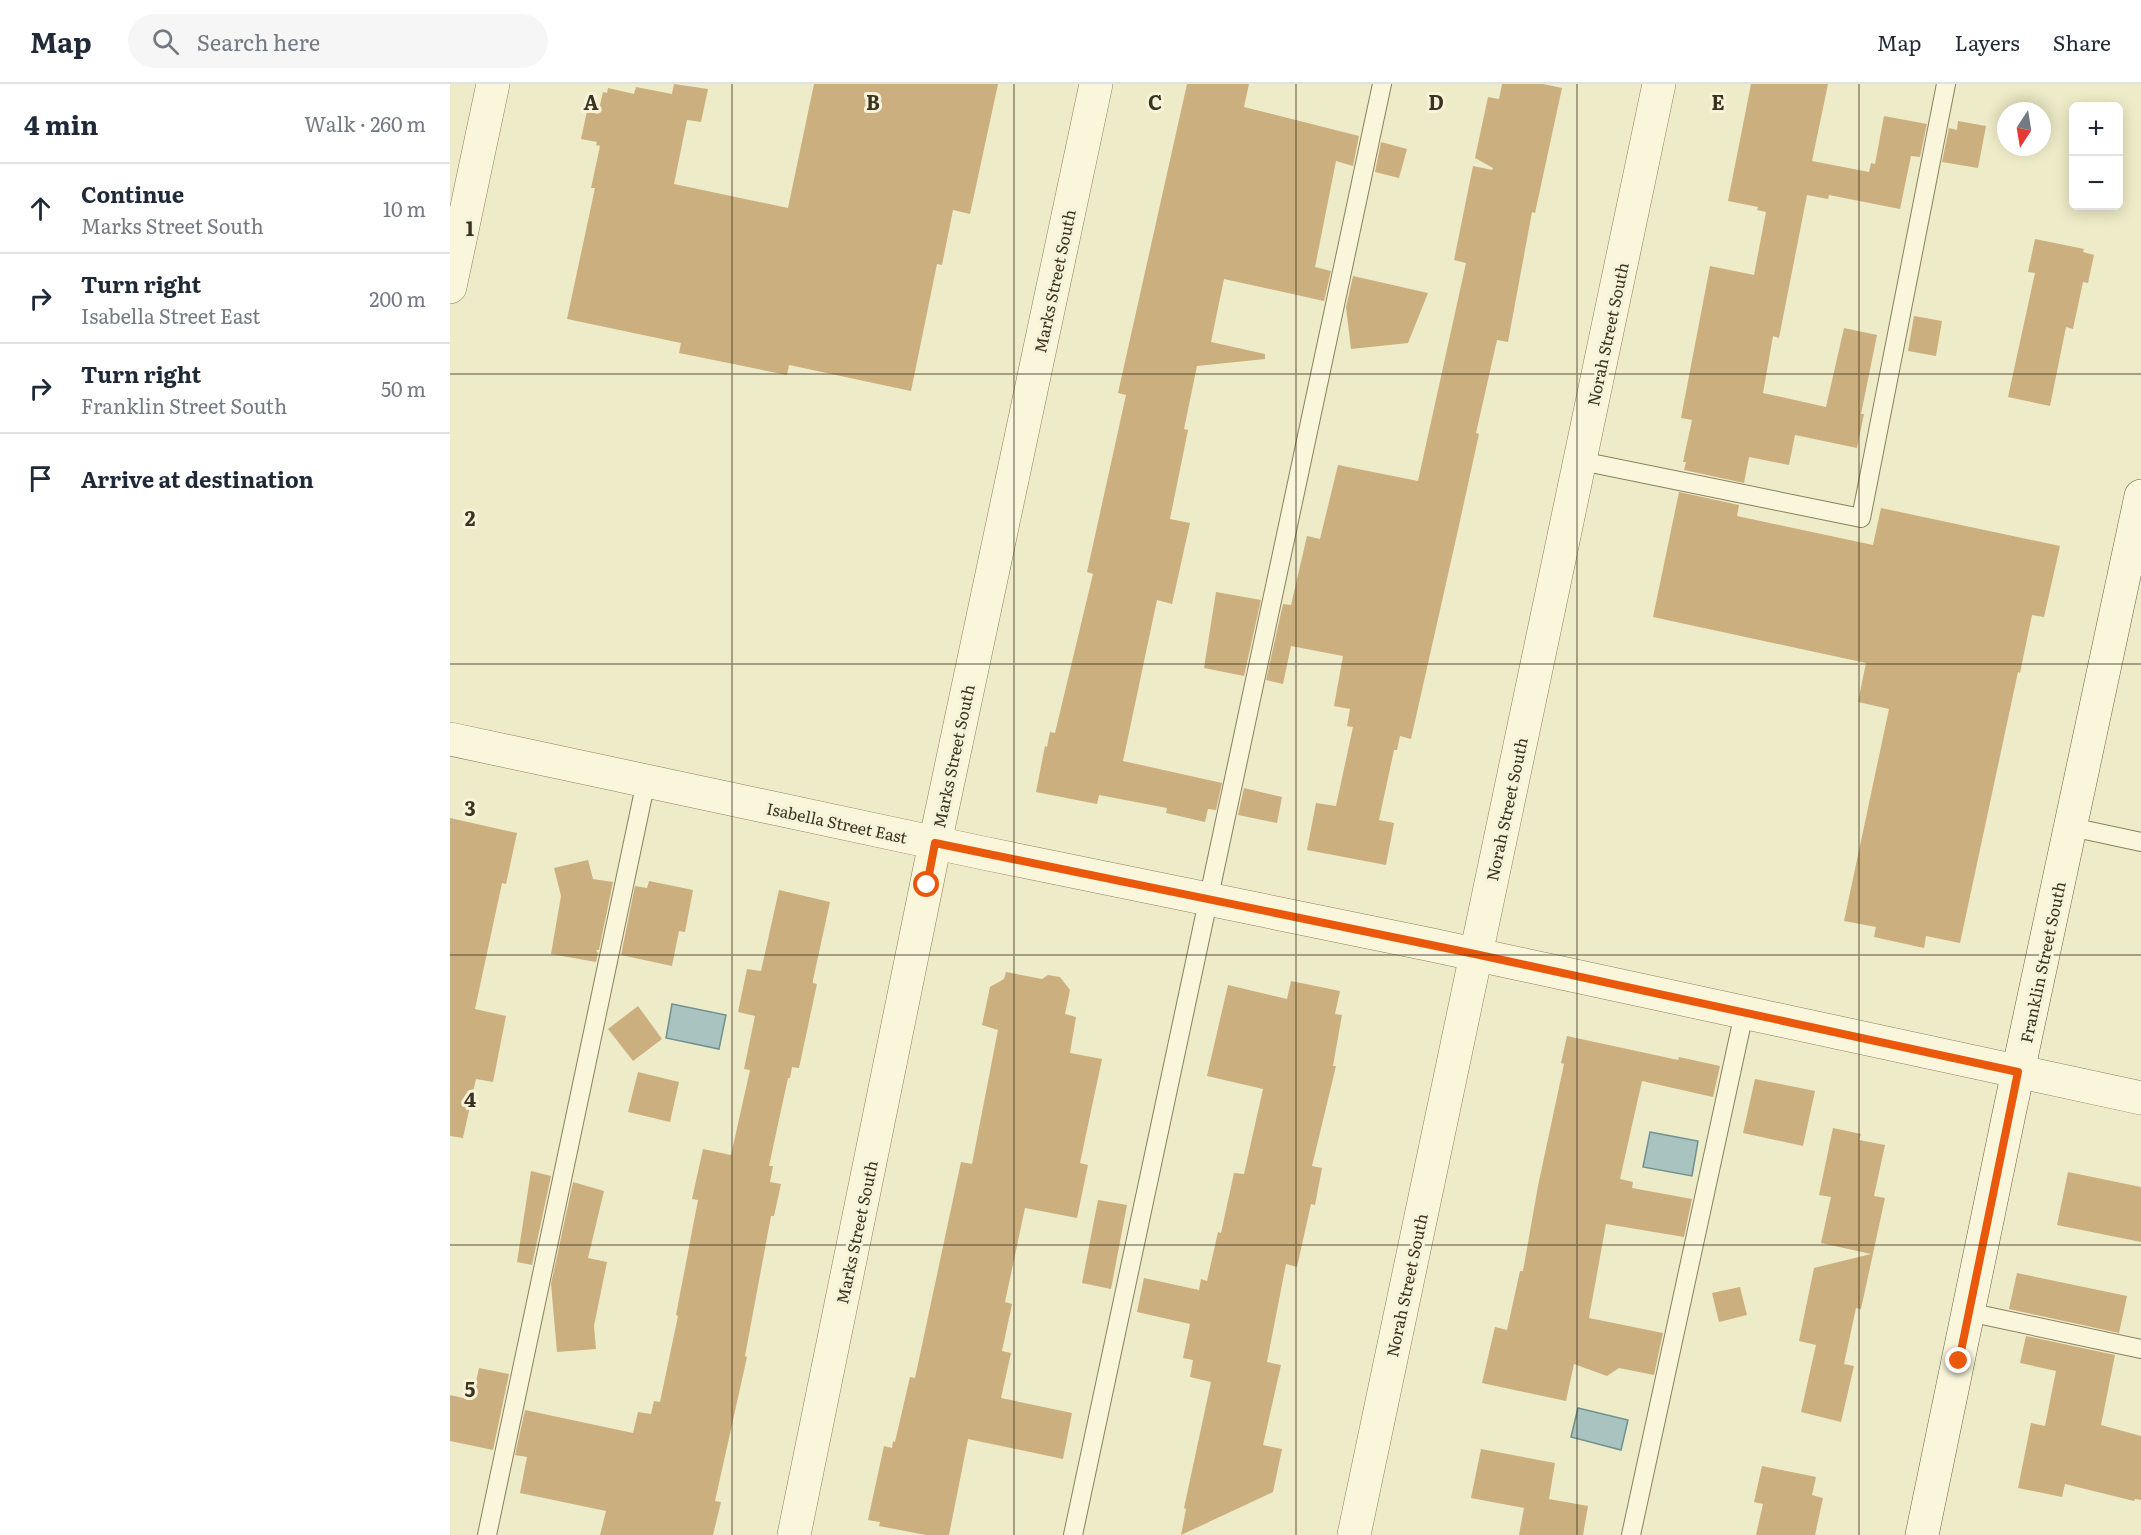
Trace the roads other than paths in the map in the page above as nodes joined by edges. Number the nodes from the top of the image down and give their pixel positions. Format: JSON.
{"nodes":[{"id":1,"x":493,"y":84,"type":"edge"},
{"id":2,"x":1096,"y":84,"type":"edge"},
{"id":3,"x":1382,"y":84,"type":"edge"},
{"id":4,"x":1659,"y":84,"type":"edge"},
{"id":5,"x":1946,"y":84,"type":"edge"},
{"id":6,"x":450,"y":287,"type":"edge"},
{"id":7,"x":1581,"y":461,"type":"junction"},
{"id":8,"x":2141,"y":496,"type":"edge"},
{"id":9,"x":2133,"y":578,"type":"edge"},
{"id":10,"x":450,"y":739,"type":"edge"},
{"id":11,"x":646,"y":781,"type":"junction"},
{"id":12,"x":2070,"y":827,"type":"junction"},
{"id":13,"x":2141,"y":842,"type":"edge"},
{"id":14,"x":935,"y":843,"type":"junction"},
{"id":15,"x":1207,"y":899,"type":"junction"},
{"id":16,"x":1475,"y":954,"type":"junction"},
{"id":17,"x":1744,"y":1013,"type":"junction"},
{"id":18,"x":2018,"y":1072,"type":"junction"},
{"id":19,"x":2141,"y":1098,"type":"edge"},
{"id":20,"x":1968,"y":1312,"type":"junction"},
{"id":21,"x":2141,"y":1348,"type":"edge"},
{"id":22,"x":487,"y":1535,"type":"edge"},
{"id":23,"x":794,"y":1535,"type":"edge"},
{"id":24,"x":1073,"y":1535,"type":"edge"},
{"id":25,"x":1354,"y":1535,"type":"edge"},
{"id":26,"x":1631,"y":1535,"type":"edge"},
{"id":27,"x":1922,"y":1535,"type":"edge"}],
"edges":[{"from":1,"to":6,"type":"street"},
{"from":2,"to":14,"type":"street","name":"Marks Street South"},
{"from":3,"to":15,"type":"lane"},
{"from":4,"to":7,"type":"street","name":"Norah Street South"},
{"from":5,"to":7,"type":"lane"},
{"from":7,"to":16,"type":"street","name":"Norah Street South"},
{"from":8,"to":9,"type":"street","name":"Franklin Street South"},
{"from":9,"to":12,"type":"street","name":"Franklin Street South"},
{"from":10,"to":11,"type":"street","name":"Isabella Street East"},
{"from":11,"to":14,"type":"street","name":"Isabella Street East"},
{"from":11,"to":22,"type":"lane"},
{"from":12,"to":13,"type":"lane"},
{"from":12,"to":18,"type":"street","name":"Franklin Street South"},
{"from":14,"to":15,"type":"street","name":"Isabella Street East"},
{"from":14,"to":23,"type":"street","name":"Marks Street South"},
{"from":15,"to":16,"type":"street","name":"Isabella Street East"},
{"from":15,"to":24,"type":"lane"},
{"from":16,"to":17,"type":"street","name":"Isabella Street East"},
{"from":16,"to":25,"type":"street","name":"Norah Street South"},
{"from":17,"to":18,"type":"street","name":"Isabella Street East"},
{"from":17,"to":26,"type":"lane"},
{"from":18,"to":19,"type":"street","name":"Isabella Street East"},
{"from":18,"to":20,"type":"street","name":"Franklin Street South"},
{"from":20,"to":21,"type":"lane"},
{"from":20,"to":27,"type":"street","name":"Franklin Street South"}]}
